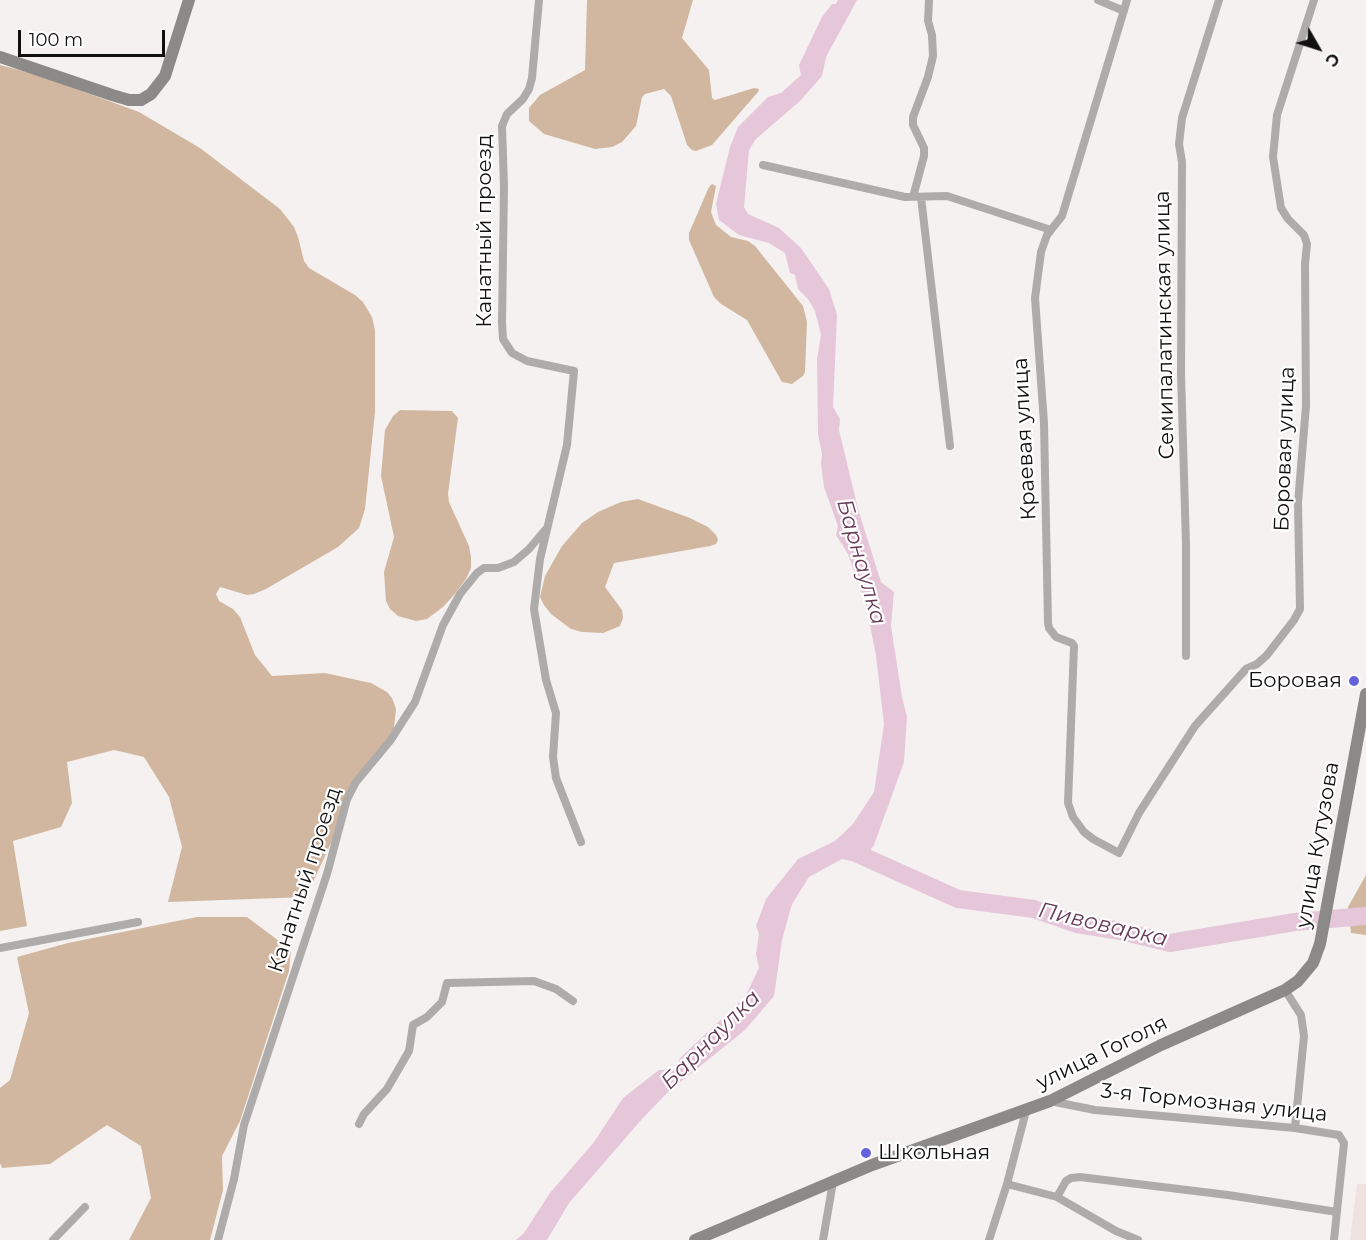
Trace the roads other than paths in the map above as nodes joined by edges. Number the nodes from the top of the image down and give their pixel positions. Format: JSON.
{"nodes":[{"id":1,"x":189,"y":0,"type":"edge"},
{"id":2,"x":539,"y":0,"type":"edge"},
{"id":3,"x":929,"y":0,"type":"edge"},
{"id":4,"x":1098,"y":0,"type":"edge"},
{"id":5,"x":1127,"y":0,"type":"edge"},
{"id":6,"x":1219,"y":0,"type":"edge"},
{"id":7,"x":1314,"y":0,"type":"edge"},
{"id":8,"x":1124,"y":11,"type":"junction"},
{"id":9,"x":0,"y":57,"type":"edge"},
{"id":10,"x":763,"y":165,"type":"dead end"},
{"id":11,"x":917,"y":197,"type":"junction"},
{"id":12,"x":1051,"y":230,"type":"junction"},
{"id":13,"x":950,"y":446,"type":"dead end"},
{"id":14,"x":548,"y":528,"type":"junction"},
{"id":15,"x":1186,"y":656,"type":"dead end"},
{"id":16,"x":1366,"y":694,"type":"edge"},
{"id":17,"x":581,"y":842,"type":"dead end"},
{"id":18,"x":1119,"y":853,"type":"joint"},
{"id":19,"x":138,"y":922,"type":"dead end"},
{"id":20,"x":0,"y":948,"type":"edge"},
{"id":21,"x":1285,"y":990,"type":"junction"},
{"id":22,"x":573,"y":1000,"type":"dead end"},
{"id":23,"x":1050,"y":1101,"type":"junction"},
{"id":24,"x":1026,"y":1111,"type":"junction"},
{"id":25,"x":359,"y":1124,"type":"dead end"},
{"id":26,"x":1295,"y":1128,"type":"junction"},
{"id":27,"x":833,"y":1182,"type":"junction"},
{"id":28,"x":1007,"y":1184,"type":"junction"},
{"id":29,"x":1057,"y":1197,"type":"junction"},
{"id":30,"x":85,"y":1207,"type":"dead end"},
{"id":31,"x":1337,"y":1212,"type":"junction"},
{"id":32,"x":53,"y":1240,"type":"edge"},
{"id":33,"x":218,"y":1240,"type":"edge"},
{"id":34,"x":695,"y":1240,"type":"edge"},
{"id":35,"x":823,"y":1240,"type":"edge"},
{"id":36,"x":988,"y":1240,"type":"edge"},
{"id":37,"x":1138,"y":1240,"type":"edge"},
{"id":38,"x":1335,"y":1240,"type":"edge"}],
"edges":[{"from":1,"to":9,"type":"main road"},
{"from":2,"to":14,"type":"street","name":"Канатный проезд"},
{"from":3,"to":11,"type":"street"},
{"from":4,"to":8,"type":"street"},
{"from":5,"to":8,"type":"street","name":"Краевая улица"},
{"from":6,"to":15,"type":"street","name":"Семипалатинская улица"},
{"from":7,"to":18,"type":"street","name":"Боровая улица"},
{"from":8,"to":12,"type":"street","name":"Краевая улица"},
{"from":10,"to":11,"type":"street"},
{"from":11,"to":12,"type":"street"},
{"from":11,"to":13,"type":"street"},
{"from":12,"to":18,"type":"street","name":"Краевая улица"},
{"from":14,"to":17,"type":"street","name":"Канатный проезд"},
{"from":14,"to":33,"type":"street","name":"Канатный проезд"},
{"from":16,"to":21,"type":"main road","name":"улица Кутузова"},
{"from":19,"to":20,"type":"street"},
{"from":21,"to":23,"type":"main road","name":"улица Гоголя"},
{"from":21,"to":26,"type":"street"},
{"from":22,"to":25,"type":"street"},
{"from":23,"to":24,"type":"main road","name":"улица Гоголя"},
{"from":23,"to":26,"type":"street","name":"3-я Тормозная улица"},
{"from":24,"to":27,"type":"main road"},
{"from":24,"to":28,"type":"street","name":"улица Гоголя"},
{"from":26,"to":31,"type":"street","name":"3-я Тормозная улица"},
{"from":27,"to":34,"type":"main road"},
{"from":27,"to":35,"type":"street"},
{"from":28,"to":29,"type":"street"},
{"from":28,"to":36,"type":"street","name":"улица Гоголя"},
{"from":29,"to":31,"type":"street"},
{"from":29,"to":37,"type":"street"},
{"from":30,"to":32,"type":"street"},
{"from":31,"to":38,"type":"street"}]}
